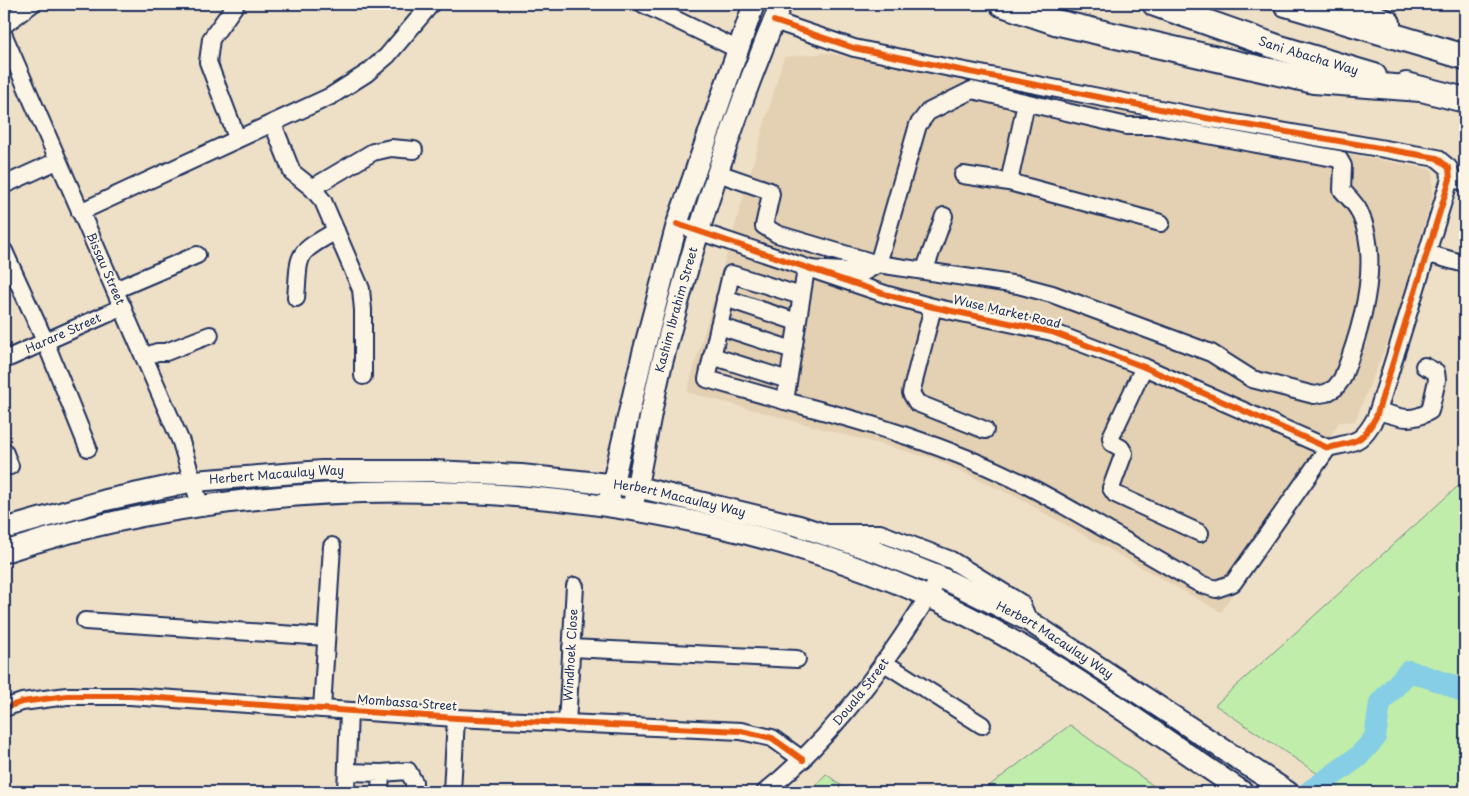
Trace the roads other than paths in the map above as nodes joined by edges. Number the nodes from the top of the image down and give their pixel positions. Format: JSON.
{"nodes":[{"id":1,"x":32,"y":4,"type":"edge"},
{"id":2,"x":236,"y":4,"type":"edge"},
{"id":3,"x":431,"y":4,"type":"edge"},
{"id":4,"x":643,"y":4,"type":"edge"},
{"id":5,"x":754,"y":4,"type":"edge"},
{"id":6,"x":1002,"y":4,"type":"edge"},
{"id":7,"x":1155,"y":4,"type":"edge"},
{"id":8,"x":1286,"y":4,"type":"edge"},
{"id":9,"x":1348,"y":4,"type":"edge"},
{"id":10,"x":778,"y":12,"type":"edge"},
{"id":11,"x":4,"y":25,"type":"edge"},
{"id":12,"x":4,"y":36,"type":"edge"},
{"id":13,"x":737,"y":49,"type":"junction"},
{"id":14,"x":1465,"y":57,"type":"edge"},
{"id":15,"x":1421,"y":89,"type":"junction"},
{"id":16,"x":1465,"y":100,"type":"edge"},
{"id":17,"x":1026,"y":103,"type":"junction"},
{"id":18,"x":273,"y":124,"type":"junction"},
{"id":19,"x":237,"y":138,"type":"junction"},
{"id":20,"x":414,"y":150,"type":"dead end"},
{"id":21,"x":56,"y":161,"type":"junction"},
{"id":22,"x":718,"y":173,"type":"junction"},
{"id":23,"x":963,"y":174,"type":"dead end"},
{"id":24,"x":1458,"y":180,"type":"edge"},
{"id":25,"x":1008,"y":182,"type":"junction"},
{"id":26,"x":4,"y":185,"type":"edge"},
{"id":27,"x":312,"y":188,"type":"junction"},
{"id":28,"x":80,"y":212,"type":"junction"},
{"id":29,"x":944,"y":216,"type":"dead end"},
{"id":30,"x":1161,"y":223,"type":"dead end"},
{"id":31,"x":677,"y":224,"type":"junction"},
{"id":32,"x":336,"y":231,"type":"junction"},
{"id":33,"x":699,"y":233,"type":"junction"},
{"id":34,"x":4,"y":251,"type":"edge"},
{"id":35,"x":1429,"y":254,"type":"junction"},
{"id":36,"x":197,"y":255,"type":"dead end"},
{"id":37,"x":878,"y":264,"type":"junction"},
{"id":38,"x":1465,"y":264,"type":"edge"},
{"id":39,"x":806,"y":269,"type":"junction"},
{"id":40,"x":925,"y":269,"type":"junction"},
{"id":41,"x":115,"y":290,"type":"junction"},
{"id":42,"x":802,"y":296,"type":"junction"},
{"id":43,"x":296,"y":298,"type":"dead end"},
{"id":44,"x":725,"y":298,"type":"junction"},
{"id":45,"x":123,"y":307,"type":"junction"},
{"id":46,"x":933,"y":307,"type":"junction"},
{"id":47,"x":797,"y":322,"type":"junction"},
{"id":48,"x":719,"y":326,"type":"junction"},
{"id":49,"x":210,"y":335,"type":"dead end"},
{"id":50,"x":44,"y":341,"type":"junction"},
{"id":51,"x":793,"y":350,"type":"junction"},
{"id":52,"x":144,"y":356,"type":"junction"},
{"id":53,"x":712,"y":356,"type":"junction"},
{"id":54,"x":4,"y":360,"type":"edge"},
{"id":55,"x":1144,"y":366,"type":"junction"},
{"id":56,"x":1424,"y":366,"type":"dead end"},
{"id":57,"x":363,"y":376,"type":"dead end"},
{"id":58,"x":788,"y":380,"type":"junction"},
{"id":59,"x":784,"y":401,"type":"junction"},
{"id":60,"x":1378,"y":411,"type":"junction"},
{"id":61,"x":985,"y":430,"type":"dead end"},
{"id":62,"x":88,"y":448,"type":"dead end"},
{"id":63,"x":1328,"y":448,"type":"junction"},
{"id":64,"x":4,"y":451,"type":"edge"},
{"id":65,"x":10,"y":466,"type":"dead end"},
{"id":66,"x":194,"y":481,"type":"junction"},
{"id":67,"x":612,"y":483,"type":"junction"},
{"id":68,"x":637,"y":487,"type":"junction"},
{"id":69,"x":200,"y":504,"type":"junction"},
{"id":70,"x":607,"y":505,"type":"junction"},
{"id":71,"x":632,"y":510,"type":"junction"},
{"id":72,"x":4,"y":529,"type":"edge"},
{"id":73,"x":1200,"y":533,"type":"dead end"},
{"id":74,"x":822,"y":534,"type":"junction"},
{"id":75,"x":332,"y":546,"type":"dead end"},
{"id":76,"x":4,"y":552,"type":"edge"},
{"id":77,"x":940,"y":577,"type":"junction"},
{"id":78,"x":575,"y":586,"type":"dead end"},
{"id":79,"x":928,"y":597,"type":"junction"},
{"id":80,"x":85,"y":621,"type":"dead end"},
{"id":81,"x":1029,"y":621,"type":"junction"},
{"id":82,"x":326,"y":637,"type":"junction"},
{"id":83,"x":571,"y":648,"type":"junction"},
{"id":84,"x":797,"y":659,"type":"dead end"},
{"id":85,"x":883,"y":662,"type":"junction"},
{"id":86,"x":4,"y":708,"type":"edge"},
{"id":87,"x":322,"y":709,"type":"junction"},
{"id":88,"x":349,"y":711,"type":"junction"},
{"id":89,"x":456,"y":718,"type":"junction"},
{"id":90,"x":566,"y":724,"type":"junction"},
{"id":91,"x":982,"y":725,"type":"dead end"},
{"id":92,"x":803,"y":760,"type":"junction"},
{"id":93,"x":347,"y":772,"type":"junction"},
{"id":94,"x":381,"y":773,"type":"junction"},
{"id":95,"x":346,"y":792,"type":"edge"},
{"id":96,"x":380,"y":792,"type":"edge"},
{"id":97,"x":414,"y":792,"type":"edge"},
{"id":98,"x":452,"y":792,"type":"edge"},
{"id":99,"x":765,"y":792,"type":"edge"},
{"id":100,"x":1243,"y":792,"type":"edge"},
{"id":101,"x":1288,"y":792,"type":"edge"}],
"edges":[{"from":1,"to":11,"type":"street"},
{"from":2,"to":19,"type":"street"},
{"from":3,"to":18,"type":"street"},
{"from":4,"to":13,"type":"street"},
{"from":5,"to":13,"type":"main road","name":"Kashim Ibrahim Street"},
{"from":6,"to":15,"type":"highway"},
{"from":7,"to":15,"type":"highway","name":"Sani Abacha Way"},
{"from":8,"to":14,"type":"highway"},
{"from":9,"to":14,"type":"highway"},
{"from":10,"to":22,"type":"main road","name":"Kashim Ibrahim Street"},
{"from":10,"to":24,"type":"street"},
{"from":12,"to":21,"type":"street","name":"Bissau Street"},
{"from":13,"to":31,"type":"main road","name":"Kashim Ibrahim Street"},
{"from":15,"to":16,"type":"highway","name":"Sani Abacha Way"},
{"from":17,"to":25,"type":"street"},
{"from":17,"to":37,"type":"street"},
{"from":17,"to":40,"type":"street"},
{"from":18,"to":19,"type":"street"},
{"from":18,"to":27,"type":"street"},
{"from":19,"to":28,"type":"street"},
{"from":20,"to":27,"type":"street"},
{"from":21,"to":26,"type":"street"},
{"from":21,"to":28,"type":"street","name":"Bissau Street"},
{"from":22,"to":33,"type":"main road","name":"Kashim Ibrahim Street"},
{"from":22,"to":37,"type":"street"},
{"from":23,"to":25,"type":"street"},
{"from":24,"to":35,"type":"street"},
{"from":25,"to":30,"type":"street"},
{"from":27,"to":32,"type":"street"},
{"from":28,"to":41,"type":"street","name":"Bissau Street"},
{"from":29,"to":40,"type":"street"},
{"from":31,"to":33,"type":"street","name":"Wuse Market Road"},
{"from":31,"to":67,"type":"main road","name":"Kashim Ibrahim Street"},
{"from":32,"to":43,"type":"street"},
{"from":32,"to":57,"type":"street"},
{"from":33,"to":39,"type":"street","name":"Wuse Market Road"},
{"from":33,"to":68,"type":"main road","name":"Kashim Ibrahim Street"},
{"from":34,"to":50,"type":"street"},
{"from":35,"to":38,"type":"street"},
{"from":35,"to":60,"type":"street"},
{"from":36,"to":41,"type":"street"},
{"from":37,"to":39,"type":"street"},
{"from":37,"to":40,"type":"street"},
{"from":39,"to":42,"type":"street"},
{"from":39,"to":46,"type":"street","name":"Wuse Market Road"},
{"from":41,"to":45,"type":"street","name":"Bissau Street"},
{"from":42,"to":44,"type":"street"},
{"from":42,"to":47,"type":"street"},
{"from":44,"to":47,"type":"street"},
{"from":44,"to":48,"type":"street"},
{"from":45,"to":50,"type":"street","name":"Harare Street"},
{"from":45,"to":52,"type":"street","name":"Bissau Street"},
{"from":46,"to":55,"type":"street","name":"Wuse Market Road"},
{"from":46,"to":61,"type":"street"},
{"from":47,"to":51,"type":"street"},
{"from":48,"to":51,"type":"street"},
{"from":48,"to":53,"type":"street"},
{"from":49,"to":52,"type":"street"},
{"from":50,"to":54,"type":"street","name":"Harare Street"},
{"from":50,"to":62,"type":"street"},
{"from":51,"to":58,"type":"street"},
{"from":52,"to":66,"type":"street","name":"Bissau Street"},
{"from":53,"to":58,"type":"street"},
{"from":53,"to":59,"type":"street"},
{"from":55,"to":63,"type":"street","name":"Wuse Market Road"},
{"from":55,"to":73,"type":"street"},
{"from":56,"to":60,"type":"street"},
{"from":58,"to":59,"type":"street"},
{"from":59,"to":63,"type":"street"},
{"from":60,"to":63,"type":"street"},
{"from":64,"to":65,"type":"street"},
{"from":66,"to":67,"type":"main road","name":"Herbert Macaulay Way"},
{"from":66,"to":69,"type":"street","name":"Bissau Street"},
{"from":66,"to":72,"type":"main road","name":"Herbert Macaulay Way"},
{"from":67,"to":68,"type":"main road","name":"Herbert Macaulay Way"},
{"from":67,"to":70,"type":"main road","name":"Kashim Ibrahim Street"},
{"from":68,"to":71,"type":"main road","name":"Kashim Ibrahim Street"},
{"from":68,"to":74,"type":"main road","name":"Herbert Macaulay Way"},
{"from":69,"to":70,"type":"main road","name":"Herbert Macaulay Way"},
{"from":69,"to":76,"type":"main road","name":"Herbert Macaulay Way"},
{"from":70,"to":71,"type":"main road","name":"Herbert Macaulay Way"},
{"from":71,"to":79,"type":"main road","name":"Herbert Macaulay Way"},
{"from":74,"to":77,"type":"main road","name":"Herbert Macaulay Way"},
{"from":74,"to":81,"type":"street"},
{"from":75,"to":82,"type":"street"},
{"from":77,"to":79,"type":"street","name":"Douala Street"},
{"from":77,"to":81,"type":"main road","name":"Herbert Macaulay Way"},
{"from":78,"to":83,"type":"street","name":"Windhoek Close"},
{"from":79,"to":85,"type":"street","name":"Douala Street"},
{"from":79,"to":100,"type":"main road","name":"Herbert Macaulay Way"},
{"from":80,"to":82,"type":"street"},
{"from":81,"to":101,"type":"main road","name":"Herbert Macaulay Way"},
{"from":82,"to":87,"type":"street"},
{"from":83,"to":84,"type":"street"},
{"from":83,"to":90,"type":"street","name":"Windhoek Close"},
{"from":85,"to":91,"type":"street"},
{"from":85,"to":92,"type":"street","name":"Douala Street"},
{"from":86,"to":87,"type":"street","name":"Mombassa Street"},
{"from":87,"to":88,"type":"street","name":"Mombassa Street"},
{"from":88,"to":89,"type":"street","name":"Mombassa Street"},
{"from":88,"to":93,"type":"street"},
{"from":89,"to":90,"type":"street","name":"Mombassa Street"},
{"from":89,"to":98,"type":"street"},
{"from":90,"to":92,"type":"street","name":"Mombassa Street"},
{"from":92,"to":99,"type":"street","name":"Douala Street"},
{"from":93,"to":94,"type":"street"},
{"from":93,"to":95,"type":"street"},
{"from":94,"to":96,"type":"street"},
{"from":94,"to":97,"type":"street"}]}
